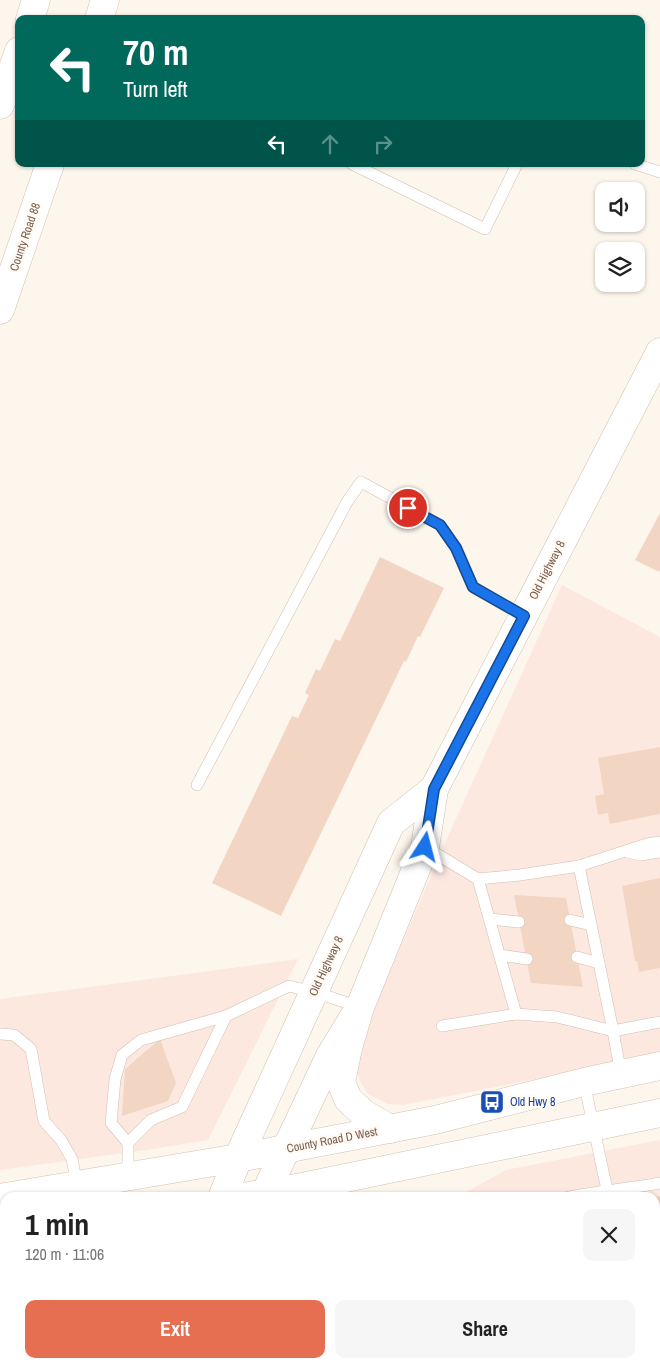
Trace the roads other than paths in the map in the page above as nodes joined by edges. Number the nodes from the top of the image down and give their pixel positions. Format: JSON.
{"nodes":[{"id":1,"x":36,"y":0,"type":"edge"},
{"id":2,"x":106,"y":0,"type":"edge"},
{"id":3,"x":31,"y":15,"type":"edge"},
{"id":4,"x":100,"y":15,"type":"edge"},
{"id":5,"x":15,"y":63,"type":"edge"},
{"id":6,"x":0,"y":106,"type":"edge"},
{"id":7,"x":49,"y":167,"type":"edge"},
{"id":8,"x":358,"y":167,"type":"edge"},
{"id":9,"x":516,"y":167,"type":"edge"},
{"id":10,"x":644,"y":167,"type":"edge"},
{"id":11,"x":660,"y":172,"type":"edge"},
{"id":12,"x":0,"y":310,"type":"edge"},
{"id":13,"x":660,"y":352,"type":"edge"},
{"id":14,"x":524,"y":616,"type":"junction"},
{"id":15,"x":198,"y":786,"type":"dead end"},
{"id":16,"x":434,"y":789,"type":"junction"},
{"id":17,"x":660,"y":842,"type":"edge"},
{"id":18,"x":425,"y":847,"type":"junction"},
{"id":19,"x":626,"y":851,"type":"junction"},
{"id":20,"x":660,"y":852,"type":"edge"},
{"id":21,"x":579,"y":866,"type":"junction"},
{"id":22,"x":478,"y":879,"type":"junction"},
{"id":23,"x":490,"y":919,"type":"junction"},
{"id":24,"x":570,"y":920,"type":"dead end"},
{"id":25,"x":519,"y":922,"type":"dead end"},
{"id":26,"x":591,"y":925,"type":"junction"},
{"id":27,"x":500,"y":955,"type":"junction"},
{"id":28,"x":577,"y":957,"type":"dead end"},
{"id":29,"x":527,"y":959,"type":"dead end"},
{"id":30,"x":599,"y":963,"type":"junction"},
{"id":31,"x":314,"y":992,"type":"junction"},
{"id":32,"x":360,"y":1007,"type":"junction"},
{"id":33,"x":516,"y":1014,"type":"junction"},
{"id":34,"x":226,"y":1016,"type":"junction"},
{"id":35,"x":660,"y":1022,"type":"edge"},
{"id":36,"x":442,"y":1026,"type":"dead end"},
{"id":37,"x":613,"y":1031,"type":"junction"},
{"id":38,"x":0,"y":1034,"type":"edge"},
{"id":39,"x":660,"y":1066,"type":"edge"},
{"id":40,"x":621,"y":1074,"type":"junction"},
{"id":41,"x":584,"y":1082,"type":"junction"},
{"id":42,"x":660,"y":1114,"type":"edge"},
{"id":43,"x":594,"y":1128,"type":"junction"},
{"id":44,"x":390,"y":1129,"type":"junction"},
{"id":45,"x":128,"y":1143,"type":"junction"},
{"id":46,"x":286,"y":1149,"type":"junction"},
{"id":47,"x":238,"y":1158,"type":"junction"},
{"id":48,"x":128,"y":1176,"type":"junction"},
{"id":49,"x":660,"y":1183,"type":"edge"},
{"id":50,"x":607,"y":1190,"type":"junction"},
{"id":51,"x":77,"y":1191,"type":"edge"},
{"id":52,"x":224,"y":1192,"type":"edge"},
{"id":53,"x":265,"y":1192,"type":"edge"},
{"id":54,"x":278,"y":1192,"type":"edge"},
{"id":55,"x":590,"y":1192,"type":"edge"},
{"id":56,"x":620,"y":1192,"type":"edge"},
{"id":57,"x":630,"y":1192,"type":"edge"}],
"edges":[{"from":1,"to":3,"type":"main road"},
{"from":2,"to":4,"type":"main road"},
{"from":5,"to":6,"type":"main road"},
{"from":7,"to":12,"type":"main road","name":"County Road 88"},
{"from":8,"to":9,"type":"lane"},
{"from":10,"to":11,"type":"lane"},
{"from":13,"to":14,"type":"main road","name":"Old Highway 8"},
{"from":14,"to":15,"type":"lane"},
{"from":14,"to":16,"type":"main road","name":"Old Highway 8"},
{"from":16,"to":18,"type":"main road","name":"Old Highway 8"},
{"from":16,"to":31,"type":"main road","name":"Old Highway 8"},
{"from":17,"to":19,"type":"lane"},
{"from":18,"to":22,"type":"lane"},
{"from":18,"to":32,"type":"main road","name":"Old Highway 8"},
{"from":19,"to":20,"type":"lane"},
{"from":19,"to":21,"type":"lane"},
{"from":21,"to":22,"type":"lane"},
{"from":21,"to":26,"type":"lane"},
{"from":22,"to":23,"type":"lane"},
{"from":23,"to":25,"type":"lane"},
{"from":23,"to":27,"type":"lane"},
{"from":24,"to":26,"type":"lane"},
{"from":26,"to":30,"type":"lane"},
{"from":27,"to":29,"type":"lane"},
{"from":27,"to":33,"type":"lane"},
{"from":28,"to":30,"type":"lane"},
{"from":30,"to":37,"type":"lane"},
{"from":31,"to":32,"type":"lane"},
{"from":31,"to":34,"type":"lane"},
{"from":31,"to":47,"type":"main road","name":"Old Highway 8"},
{"from":32,"to":44,"type":"main road"},
{"from":32,"to":46,"type":"main road","name":"Old Highway 8"},
{"from":33,"to":36,"type":"lane"},
{"from":33,"to":37,"type":"lane"},
{"from":34,"to":45,"type":"lane"},
{"from":34,"to":45,"type":"lane"},
{"from":35,"to":37,"type":"lane"},
{"from":37,"to":40,"type":"lane"},
{"from":38,"to":51,"type":"lane"},
{"from":39,"to":40,"type":"main road","name":"County Road D West"},
{"from":40,"to":41,"type":"main road","name":"County Road D West"},
{"from":41,"to":43,"type":"lane"},
{"from":41,"to":44,"type":"main road","name":"County Road D West"},
{"from":42,"to":43,"type":"main road"},
{"from":43,"to":50,"type":"lane"},
{"from":43,"to":54,"type":"main road"},
{"from":44,"to":46,"type":"main road","name":"County Road D West"},
{"from":45,"to":48,"type":"lane"},
{"from":46,"to":47,"type":"main road","name":"County Road D West"},
{"from":46,"to":53,"type":"main road","name":"Old Highway 8"},
{"from":47,"to":48,"type":"main road","name":"County Road D West"},
{"from":47,"to":52,"type":"main road","name":"Old Highway 8"},
{"from":48,"to":51,"type":"main road","name":"County Road D West"},
{"from":49,"to":57,"type":"lane"},
{"from":50,"to":55,"type":"lane"},
{"from":50,"to":56,"type":"lane"}]}
